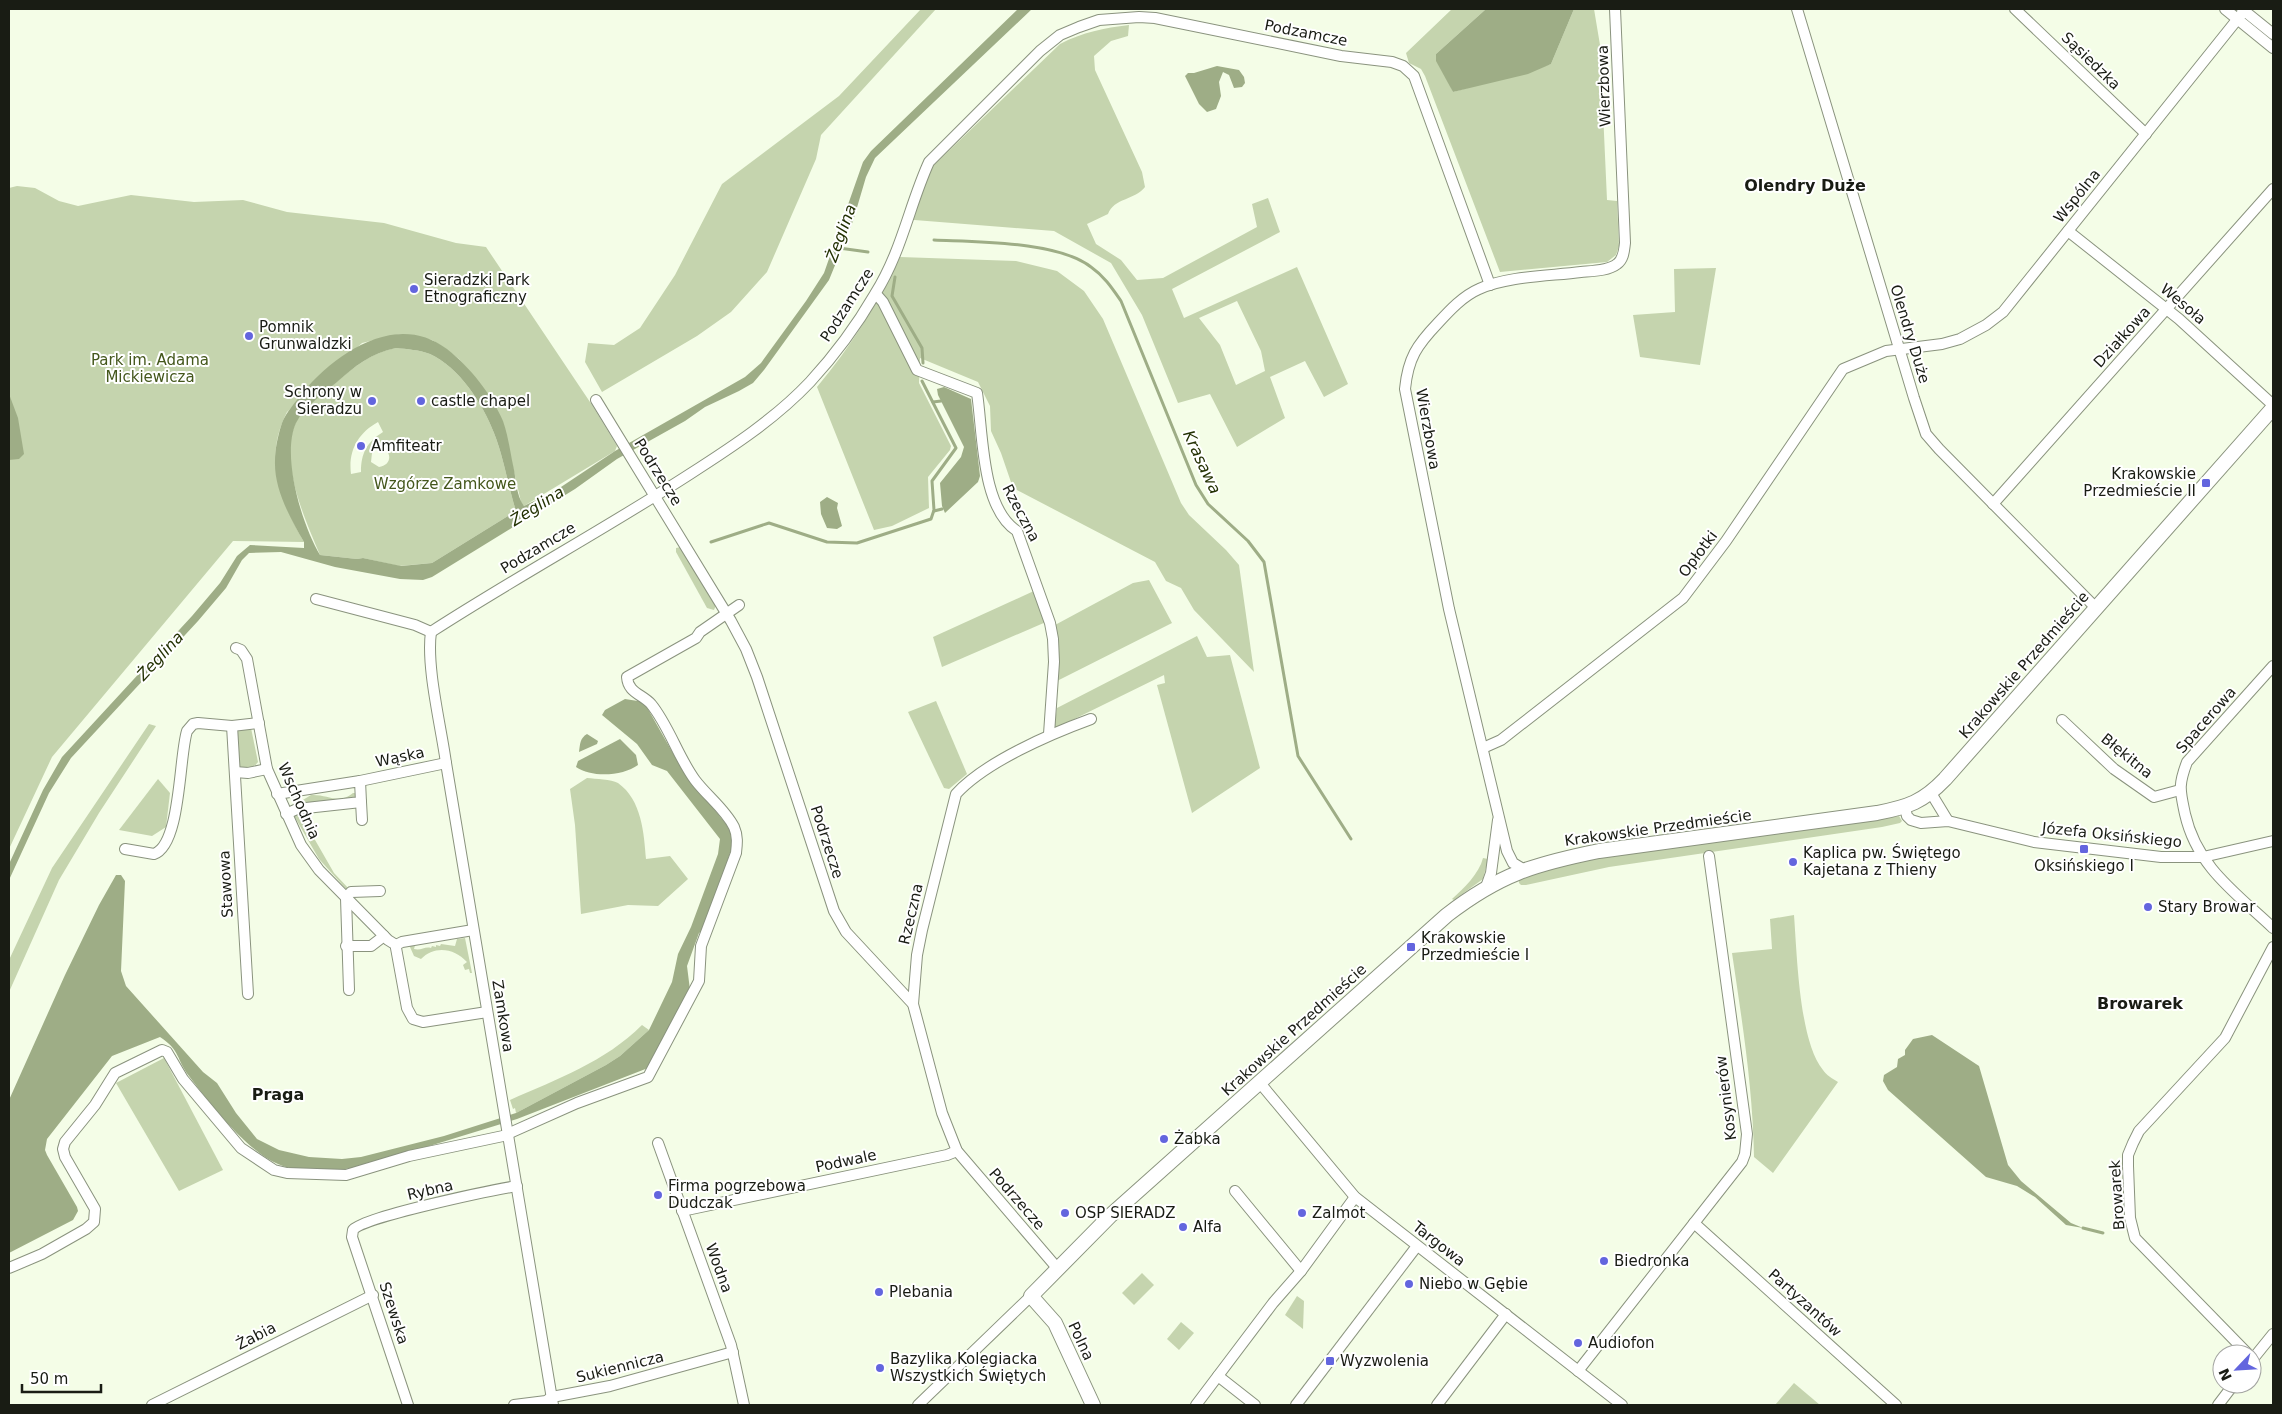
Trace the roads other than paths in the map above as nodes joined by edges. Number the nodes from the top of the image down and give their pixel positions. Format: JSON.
{"nodes":[{"id":1,"x":1615,"y":9,"type":"edge"},
{"id":2,"x":1797,"y":9,"type":"edge"},
{"id":3,"x":2015,"y":9,"type":"edge"},
{"id":4,"x":2225,"y":9,"type":"edge"},
{"id":5,"x":2243,"y":10,"type":"edge"},
{"id":6,"x":2238,"y":19,"type":"junction"},
{"id":7,"x":2273,"y":34,"type":"edge"},
{"id":8,"x":2273,"y":48,"type":"edge"},
{"id":9,"x":2146,"y":134,"type":"junction"},
{"id":10,"x":2273,"y":189,"type":"edge"},
{"id":11,"x":2068,"y":232,"type":"junction"},
{"id":12,"x":1490,"y":284,"type":"junction"},
{"id":13,"x":876,"y":294,"type":"junction"},
{"id":14,"x":2167,"y":310,"type":"junction"},
{"id":15,"x":1900,"y":349,"type":"junction"},
{"id":16,"x":596,"y":400,"type":"dead end"},
{"id":17,"x":2273,"y":406,"type":"edge"},
{"id":18,"x":656,"y":496,"type":"junction"},
{"id":19,"x":1993,"y":504,"type":"junction"},
{"id":20,"x":316,"y":599,"type":"dead end"},
{"id":21,"x":739,"y":605,"type":"dead end"},
{"id":22,"x":2096,"y":608,"type":"junction"},
{"id":23,"x":726,"y":613,"type":"junction"},
{"id":24,"x":431,"y":632,"type":"junction"},
{"id":25,"x":236,"y":648,"type":"dead end"},
{"id":26,"x":2273,"y":666,"type":"edge"},
{"id":27,"x":1091,"y":719,"type":"dead end"},
{"id":28,"x":2062,"y":720,"type":"dead end"},
{"id":29,"x":259,"y":723,"type":"junction"},
{"id":30,"x":232,"y":726,"type":"junction"},
{"id":31,"x":1049,"y":734,"type":"junction"},
{"id":32,"x":1483,"y":748,"type":"junction"},
{"id":33,"x":446,"y":763,"type":"junction"},
{"id":34,"x":267,"y":769,"type":"junction"},
{"id":35,"x":235,"y":772,"type":"junction"},
{"id":36,"x":360,"y":781,"type":"junction"},
{"id":37,"x":2180,"y":790,"type":"junction"},
{"id":38,"x":1932,"y":793,"type":"junction"},
{"id":39,"x":277,"y":794,"type":"junction"},
{"id":40,"x":361,"y":802,"type":"junction"},
{"id":41,"x":286,"y":814,"type":"junction"},
{"id":42,"x":1499,"y":814,"type":"junction"},
{"id":43,"x":1908,"y":814,"type":"junction"},
{"id":44,"x":362,"y":820,"type":"dead end"},
{"id":45,"x":1948,"y":821,"type":"junction"},
{"id":46,"x":2273,"y":841,"type":"edge"},
{"id":47,"x":125,"y":849,"type":"dead end"},
{"id":48,"x":1710,"y":856,"type":"dead end"},
{"id":49,"x":2203,"y":857,"type":"junction"},
{"id":50,"x":1523,"y":869,"type":"junction"},
{"id":51,"x":1486,"y":887,"type":"junction"},
{"id":52,"x":380,"y":891,"type":"dead end"},
{"id":53,"x":346,"y":898,"type":"junction"},
{"id":54,"x":2273,"y":928,"type":"edge"},
{"id":55,"x":473,"y":930,"type":"junction"},
{"id":56,"x":384,"y":936,"type":"junction"},
{"id":57,"x":396,"y":945,"type":"junction"},
{"id":58,"x":346,"y":946,"type":"junction"},
{"id":59,"x":2273,"y":947,"type":"edge"},
{"id":60,"x":349,"y":990,"type":"dead end"},
{"id":61,"x":248,"y":994,"type":"dead end"},
{"id":62,"x":913,"y":1004,"type":"junction"},
{"id":63,"x":487,"y":1012,"type":"junction"},
{"id":64,"x":1260,"y":1083,"type":"junction"},
{"id":65,"x":507,"y":1132,"type":"junction"},
{"id":66,"x":658,"y":1143,"type":"dead end"},
{"id":67,"x":957,"y":1151,"type":"junction"},
{"id":68,"x":517,"y":1186,"type":"junction"},
{"id":69,"x":1235,"y":1191,"type":"dead end"},
{"id":70,"x":1355,"y":1197,"type":"junction"},
{"id":71,"x":682,"y":1211,"type":"junction"},
{"id":72,"x":1694,"y":1223,"type":"junction"},
{"id":73,"x":353,"y":1230,"type":"joint"},
{"id":74,"x":1417,"y":1246,"type":"junction"},
{"id":75,"x":9,"y":1268,"type":"edge"},
{"id":76,"x":1058,"y":1269,"type":"junction"},
{"id":77,"x":1301,"y":1271,"type":"junction"},
{"id":78,"x":373,"y":1295,"type":"junction"},
{"id":79,"x":1031,"y":1296,"type":"junction"},
{"id":80,"x":1506,"y":1314,"type":"junction"},
{"id":81,"x":2273,"y":1334,"type":"edge"},
{"id":82,"x":2237,"y":1344,"type":"edge"},
{"id":83,"x":2262,"y":1346,"type":"edge"},
{"id":84,"x":733,"y":1352,"type":"junction"},
{"id":85,"x":1578,"y":1371,"type":"junction"},
{"id":86,"x":1218,"y":1376,"type":"junction"},
{"id":87,"x":2226,"y":1394,"type":"edge"},
{"id":88,"x":553,"y":1401,"type":"edge"},
{"id":89,"x":1617,"y":1404,"type":"edge"},
{"id":90,"x":152,"y":1405,"type":"edge"},
{"id":91,"x":408,"y":1405,"type":"edge"},
{"id":92,"x":514,"y":1405,"type":"edge"},
{"id":93,"x":744,"y":1405,"type":"edge"},
{"id":94,"x":918,"y":1405,"type":"edge"},
{"id":95,"x":1093,"y":1405,"type":"edge"},
{"id":96,"x":1196,"y":1405,"type":"edge"},
{"id":97,"x":1255,"y":1405,"type":"edge"},
{"id":98,"x":1296,"y":1405,"type":"edge"},
{"id":99,"x":1437,"y":1405,"type":"edge"},
{"id":100,"x":1896,"y":1405,"type":"edge"},
{"id":101,"x":2218,"y":1405,"type":"edge"}],
"edges":[{"from":1,"to":12,"type":"street","name":"Wierzbowa"},
{"from":2,"to":15,"type":"street","name":"Olendry Duże"},
{"from":3,"to":9,"type":"street","name":"Sąsiedzka"},
{"from":4,"to":6,"type":"street"},
{"from":5,"to":6,"type":"street","name":"Wspólna"},
{"from":5,"to":7,"type":"street"},
{"from":6,"to":8,"type":"street"},
{"from":6,"to":9,"type":"street","name":"Wspólna"},
{"from":9,"to":11,"type":"street","name":"Wspólna"},
{"from":10,"to":14,"type":"street","name":"Działkowa"},
{"from":11,"to":14,"type":"street","name":"Wesoła"},
{"from":11,"to":15,"type":"street","name":"Wspólna"},
{"from":12,"to":13,"type":"street","name":"Podzamcze"},
{"from":12,"to":32,"type":"street","name":"Wierzbowa"},
{"from":13,"to":18,"type":"street","name":"Podzamcze"},
{"from":13,"to":31,"type":"street","name":"Rzeczna"},
{"from":14,"to":17,"type":"street","name":"Wesoła"},
{"from":14,"to":19,"type":"street","name":"Działkowa"},
{"from":15,"to":19,"type":"street","name":"Olendry Duże"},
{"from":15,"to":32,"type":"street","name":"Opłotki"},
{"from":16,"to":18,"type":"street","name":"Podrzecze"},
{"from":17,"to":22,"type":"street","name":"Krakowskie Przedmieście"},
{"from":18,"to":23,"type":"street","name":"Podrzecze"},
{"from":18,"to":24,"type":"street","name":"Podzamcze"},
{"from":19,"to":22,"type":"street","name":"Olendry Duże"},
{"from":20,"to":24,"type":"street"},
{"from":21,"to":23,"type":"street"},
{"from":22,"to":38,"type":"street","name":"Krakowskie Przedmieście"},
{"from":23,"to":62,"type":"street","name":"Podrzecze"},
{"from":23,"to":65,"type":"street"},
{"from":24,"to":33,"type":"street","name":"Zamkowa"},
{"from":25,"to":29,"type":"street","name":"Wschodnia"},
{"from":26,"to":37,"type":"street","name":"Spacerowa"},
{"from":27,"to":31,"type":"street","name":"Rzeczna"},
{"from":28,"to":37,"type":"street","name":"Błękitna"},
{"from":29,"to":30,"type":"street"},
{"from":29,"to":34,"type":"street","name":"Wschodnia"},
{"from":30,"to":35,"type":"street","name":"Stawowa"},
{"from":30,"to":47,"type":"street"},
{"from":31,"to":62,"type":"street","name":"Rzeczna"},
{"from":32,"to":42,"type":"street","name":"Wierzbowa"},
{"from":33,"to":36,"type":"street","name":"Wąska"},
{"from":33,"to":55,"type":"street","name":"Zamkowa"},
{"from":34,"to":35,"type":"street"},
{"from":34,"to":39,"type":"street","name":"Wschodnia"},
{"from":35,"to":61,"type":"street","name":"Stawowa"},
{"from":36,"to":39,"type":"street","name":"Wąska"},
{"from":36,"to":40,"type":"street","name":"Wąska"},
{"from":37,"to":49,"type":"street","name":"Spacerowa"},
{"from":38,"to":43,"type":"street","name":"Krakowskie Przedmieście"},
{"from":38,"to":45,"type":"street"},
{"from":39,"to":41,"type":"street","name":"Wschodnia"},
{"from":40,"to":41,"type":"street"},
{"from":40,"to":44,"type":"street","name":"Wąska"},
{"from":41,"to":53,"type":"street","name":"Wschodnia"},
{"from":42,"to":50,"type":"street","name":"Wierzbowa"},
{"from":42,"to":51,"type":"street","name":"Wierzbowa"},
{"from":43,"to":45,"type":"street","name":"Józefa Oksińskiego"},
{"from":43,"to":50,"type":"street","name":"Krakowskie Przedmieście"},
{"from":45,"to":49,"type":"street","name":"Józefa Oksińskiego"},
{"from":46,"to":49,"type":"street","name":"Józefa Oksińskiego"},
{"from":48,"to":72,"type":"street","name":"Kosynierów"},
{"from":49,"to":54,"type":"street","name":"Spacerowa"},
{"from":50,"to":51,"type":"street","name":"Krakowskie Przedmieście"},
{"from":51,"to":64,"type":"street","name":"Krakowskie Przedmieście"},
{"from":52,"to":53,"type":"street"},
{"from":53,"to":56,"type":"street","name":"Wschodnia"},
{"from":53,"to":58,"type":"street"},
{"from":55,"to":57,"type":"street"},
{"from":55,"to":63,"type":"street","name":"Zamkowa"},
{"from":56,"to":57,"type":"street","name":"Wschodnia"},
{"from":56,"to":58,"type":"street"},
{"from":57,"to":63,"type":"street"},
{"from":58,"to":60,"type":"street"},
{"from":59,"to":82,"type":"street","name":"Browarek"},
{"from":62,"to":67,"type":"street","name":"Podrzecze"},
{"from":63,"to":65,"type":"street","name":"Zamkowa"},
{"from":64,"to":70,"type":"street","name":"Targowa"},
{"from":64,"to":76,"type":"street","name":"Krakowskie Przedmieście"},
{"from":65,"to":68,"type":"street","name":"Zamkowa"},
{"from":65,"to":75,"type":"street"},
{"from":66,"to":71,"type":"street","name":"Wodna"},
{"from":67,"to":71,"type":"street","name":"Podwale"},
{"from":67,"to":76,"type":"street","name":"Podrzecze"},
{"from":68,"to":73,"type":"street","name":"Rybna"},
{"from":68,"to":88,"type":"street","name":"Zamkowa"},
{"from":69,"to":77,"type":"street"},
{"from":70,"to":74,"type":"street","name":"Targowa"},
{"from":70,"to":77,"type":"street"},
{"from":71,"to":84,"type":"street","name":"Wodna"},
{"from":72,"to":85,"type":"street","name":"Kosynierów"},
{"from":72,"to":100,"type":"street","name":"Partyzantów"},
{"from":73,"to":78,"type":"street","name":"Szewska"},
{"from":74,"to":80,"type":"street","name":"Targowa"},
{"from":74,"to":98,"type":"street"},
{"from":76,"to":79,"type":"street","name":"Krakowskie Przedmieście"},
{"from":77,"to":86,"type":"street"},
{"from":78,"to":90,"type":"street","name":"Żabia"},
{"from":78,"to":91,"type":"street","name":"Szewska"},
{"from":79,"to":94,"type":"street"},
{"from":79,"to":95,"type":"street","name":"Polna"},
{"from":80,"to":85,"type":"street","name":"Targowa"},
{"from":80,"to":99,"type":"street"},
{"from":81,"to":83,"type":"street"},
{"from":84,"to":88,"type":"street","name":"Sukiennicza"},
{"from":84,"to":93,"type":"street","name":"Wodna"},
{"from":85,"to":89,"type":"street","name":"Targowa"},
{"from":86,"to":96,"type":"street"},
{"from":86,"to":97,"type":"street"},
{"from":87,"to":101,"type":"street"},
{"from":88,"to":92,"type":"street","name":"Sukiennicza"}]}
